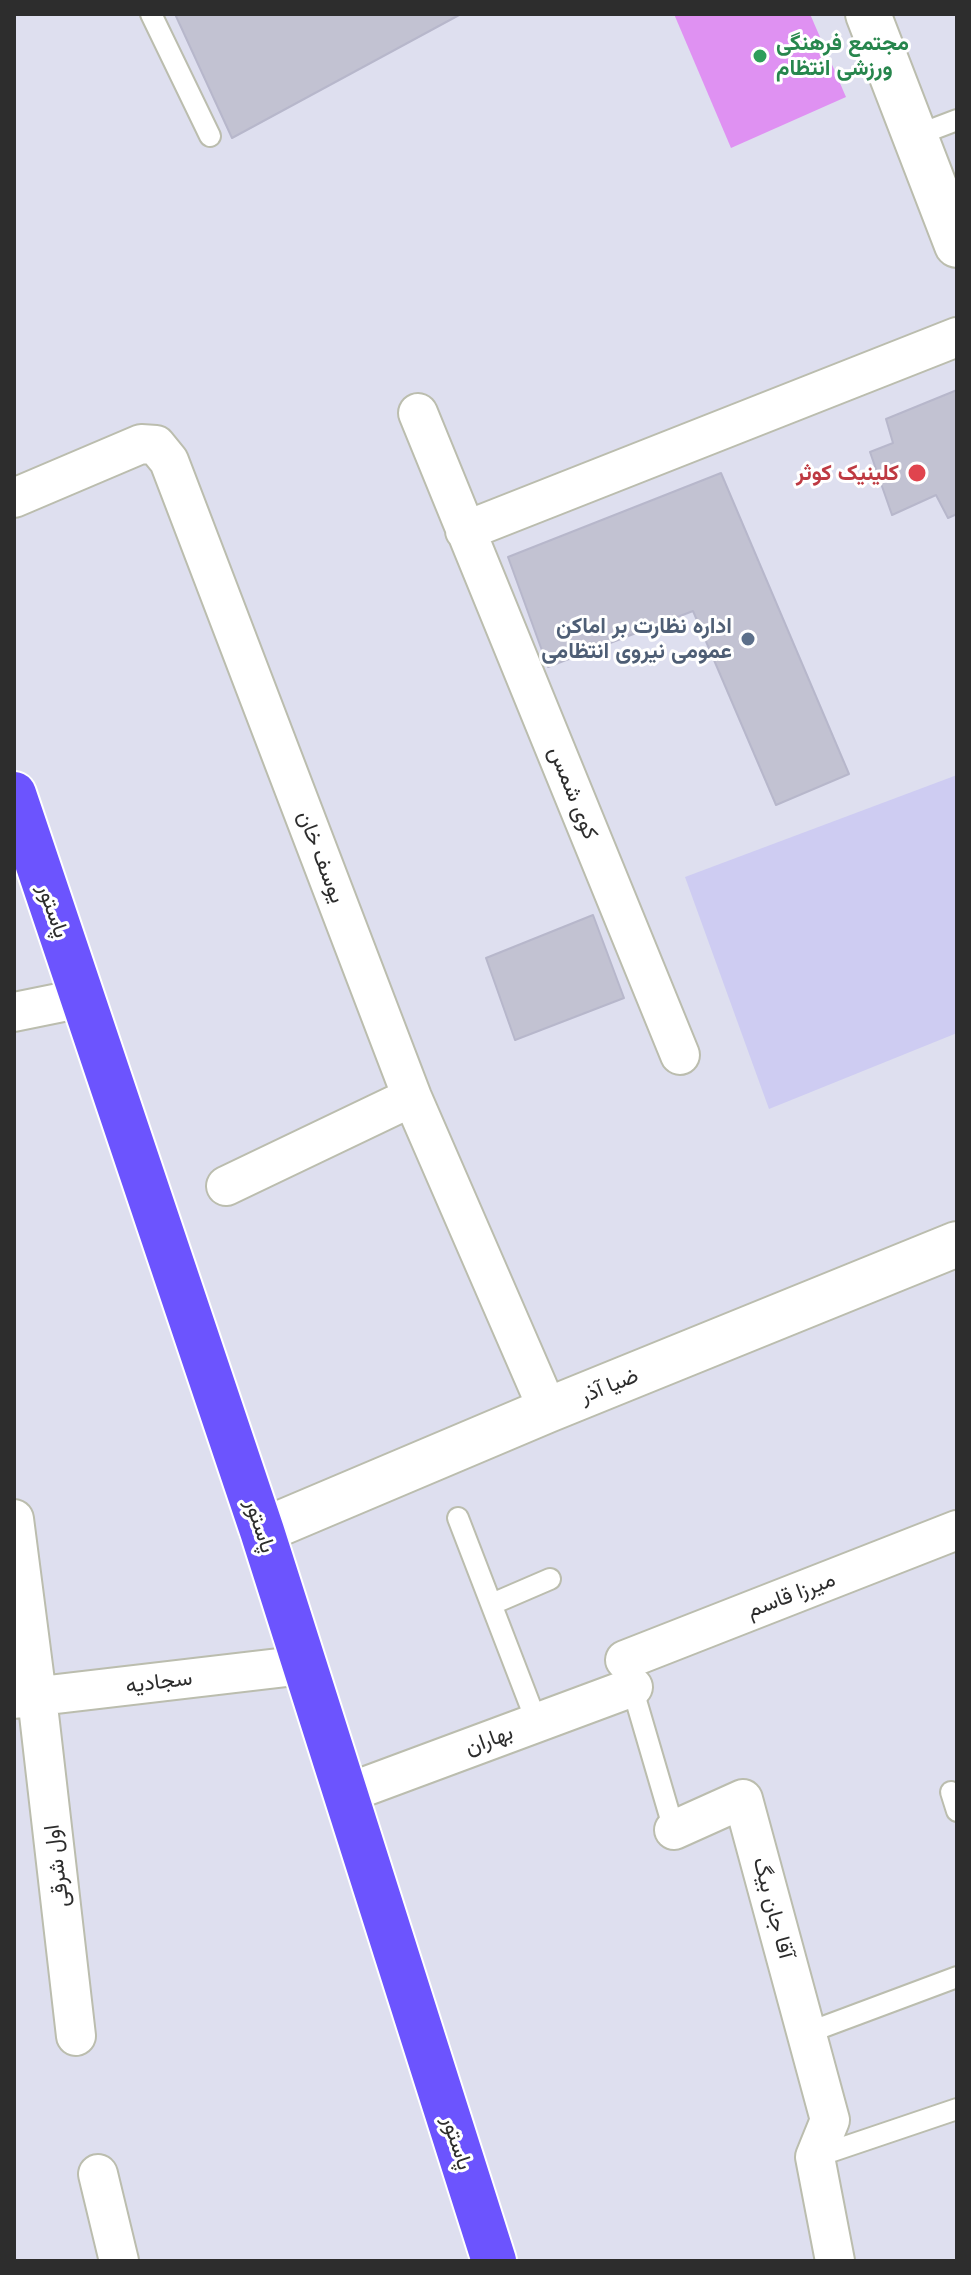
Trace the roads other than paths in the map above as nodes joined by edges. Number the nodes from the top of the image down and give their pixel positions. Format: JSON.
{"nodes":[{"id":1,"x":151,"y":14,"type":"edge"},
{"id":2,"x":868,"y":14,"type":"edge"},
{"id":3,"x":957,"y":120,"type":"edge"},
{"id":4,"x":210,"y":136,"type":"dead end"},
{"id":5,"x":915,"y":136,"type":"junction"},
{"id":6,"x":957,"y":245,"type":"edge"},
{"id":7,"x":957,"y":337,"type":"edge"},
{"id":8,"x":418,"y":413,"type":"dead end"},
{"id":9,"x":14,"y":498,"type":"edge"},
{"id":10,"x":465,"y":531,"type":"junction"},
{"id":11,"x":14,"y":794,"type":"edge"},
{"id":12,"x":83,"y":998,"type":"junction"},
{"id":13,"x":14,"y":1012,"type":"edge"},
{"id":14,"x":680,"y":1055,"type":"dead end"},
{"id":15,"x":412,"y":1097,"type":"junction"},
{"id":16,"x":226,"y":1186,"type":"dead end"},
{"id":17,"x":957,"y":1244,"type":"edge"},
{"id":18,"x":548,"y":1410,"type":"junction"},
{"id":19,"x":458,"y":1518,"type":"dead end"},
{"id":20,"x":14,"y":1519,"type":"edge"},
{"id":21,"x":957,"y":1530,"type":"edge"},
{"id":22,"x":262,"y":1531,"type":"junction"},
{"id":23,"x":550,"y":1579,"type":"dead end"},
{"id":24,"x":492,"y":1604,"type":"junction"},
{"id":25,"x":304,"y":1665,"type":"junction"},
{"id":26,"x":629,"y":1674,"type":"junction"},
{"id":27,"x":26,"y":1698,"type":"edge"},
{"id":28,"x":537,"y":1723,"type":"junction"},
{"id":29,"x":345,"y":1794,"type":"junction"},
{"id":30,"x":674,"y":1830,"type":"joint"},
{"id":31,"x":957,"y":1977,"type":"edge"},
{"id":32,"x":807,"y":2033,"type":"junction"},
{"id":33,"x":76,"y":2036,"type":"dead end"},
{"id":34,"x":957,"y":2109,"type":"edge"},
{"id":35,"x":815,"y":2157,"type":"junction"},
{"id":36,"x":98,"y":2174,"type":"dead end"},
{"id":37,"x":119,"y":2261,"type":"edge"},
{"id":38,"x":494,"y":2261,"type":"edge"},
{"id":39,"x":835,"y":2261,"type":"edge"}],
"edges":[{"from":1,"to":4,"type":"lane"},
{"from":2,"to":5,"type":"main road"},
{"from":3,"to":5,"type":"lane"},
{"from":5,"to":6,"type":"main road"},
{"from":7,"to":10,"type":"street"},
{"from":8,"to":10,"type":"street","name":"کوی شمس"},
{"from":9,"to":15,"type":"street","name":"یوسف خان"},
{"from":10,"to":14,"type":"street","name":"کوی شمس"},
{"from":11,"to":12,"type":"main road","name":"پاستور"},
{"from":12,"to":13,"type":"street"},
{"from":12,"to":22,"type":"main road","name":"پاستور"},
{"from":15,"to":16,"type":"street"},
{"from":15,"to":18,"type":"street","name":"یوسف خان"},
{"from":17,"to":18,"type":"main road","name":"ضیا آذر"},
{"from":18,"to":22,"type":"main road","name":"ضیا آذر"},
{"from":19,"to":24,"type":"lane"},
{"from":20,"to":27,"type":"street","name":"اول شرقی"},
{"from":21,"to":26,"type":"street","name":"میرزا قاسم"},
{"from":22,"to":25,"type":"main road","name":"پاستور"},
{"from":23,"to":24,"type":"lane"},
{"from":24,"to":28,"type":"lane"},
{"from":25,"to":27,"type":"street","name":"سجادیه"},
{"from":25,"to":29,"type":"main road","name":"پاستور"},
{"from":26,"to":28,"type":"street","name":"بهاران"},
{"from":26,"to":30,"type":"lane","name":"آقا جان بیگ"},
{"from":27,"to":33,"type":"street","name":"اول شرقی"},
{"from":28,"to":29,"type":"street","name":"بهاران"},
{"from":29,"to":38,"type":"main road","name":"پاستور"},
{"from":30,"to":32,"type":"street","name":"آقا جان بیگ"},
{"from":31,"to":32,"type":"lane"},
{"from":32,"to":35,"type":"street","name":"آقا جان بیگ"},
{"from":34,"to":35,"type":"lane"},
{"from":35,"to":39,"type":"street"},
{"from":36,"to":37,"type":"street"}]}
